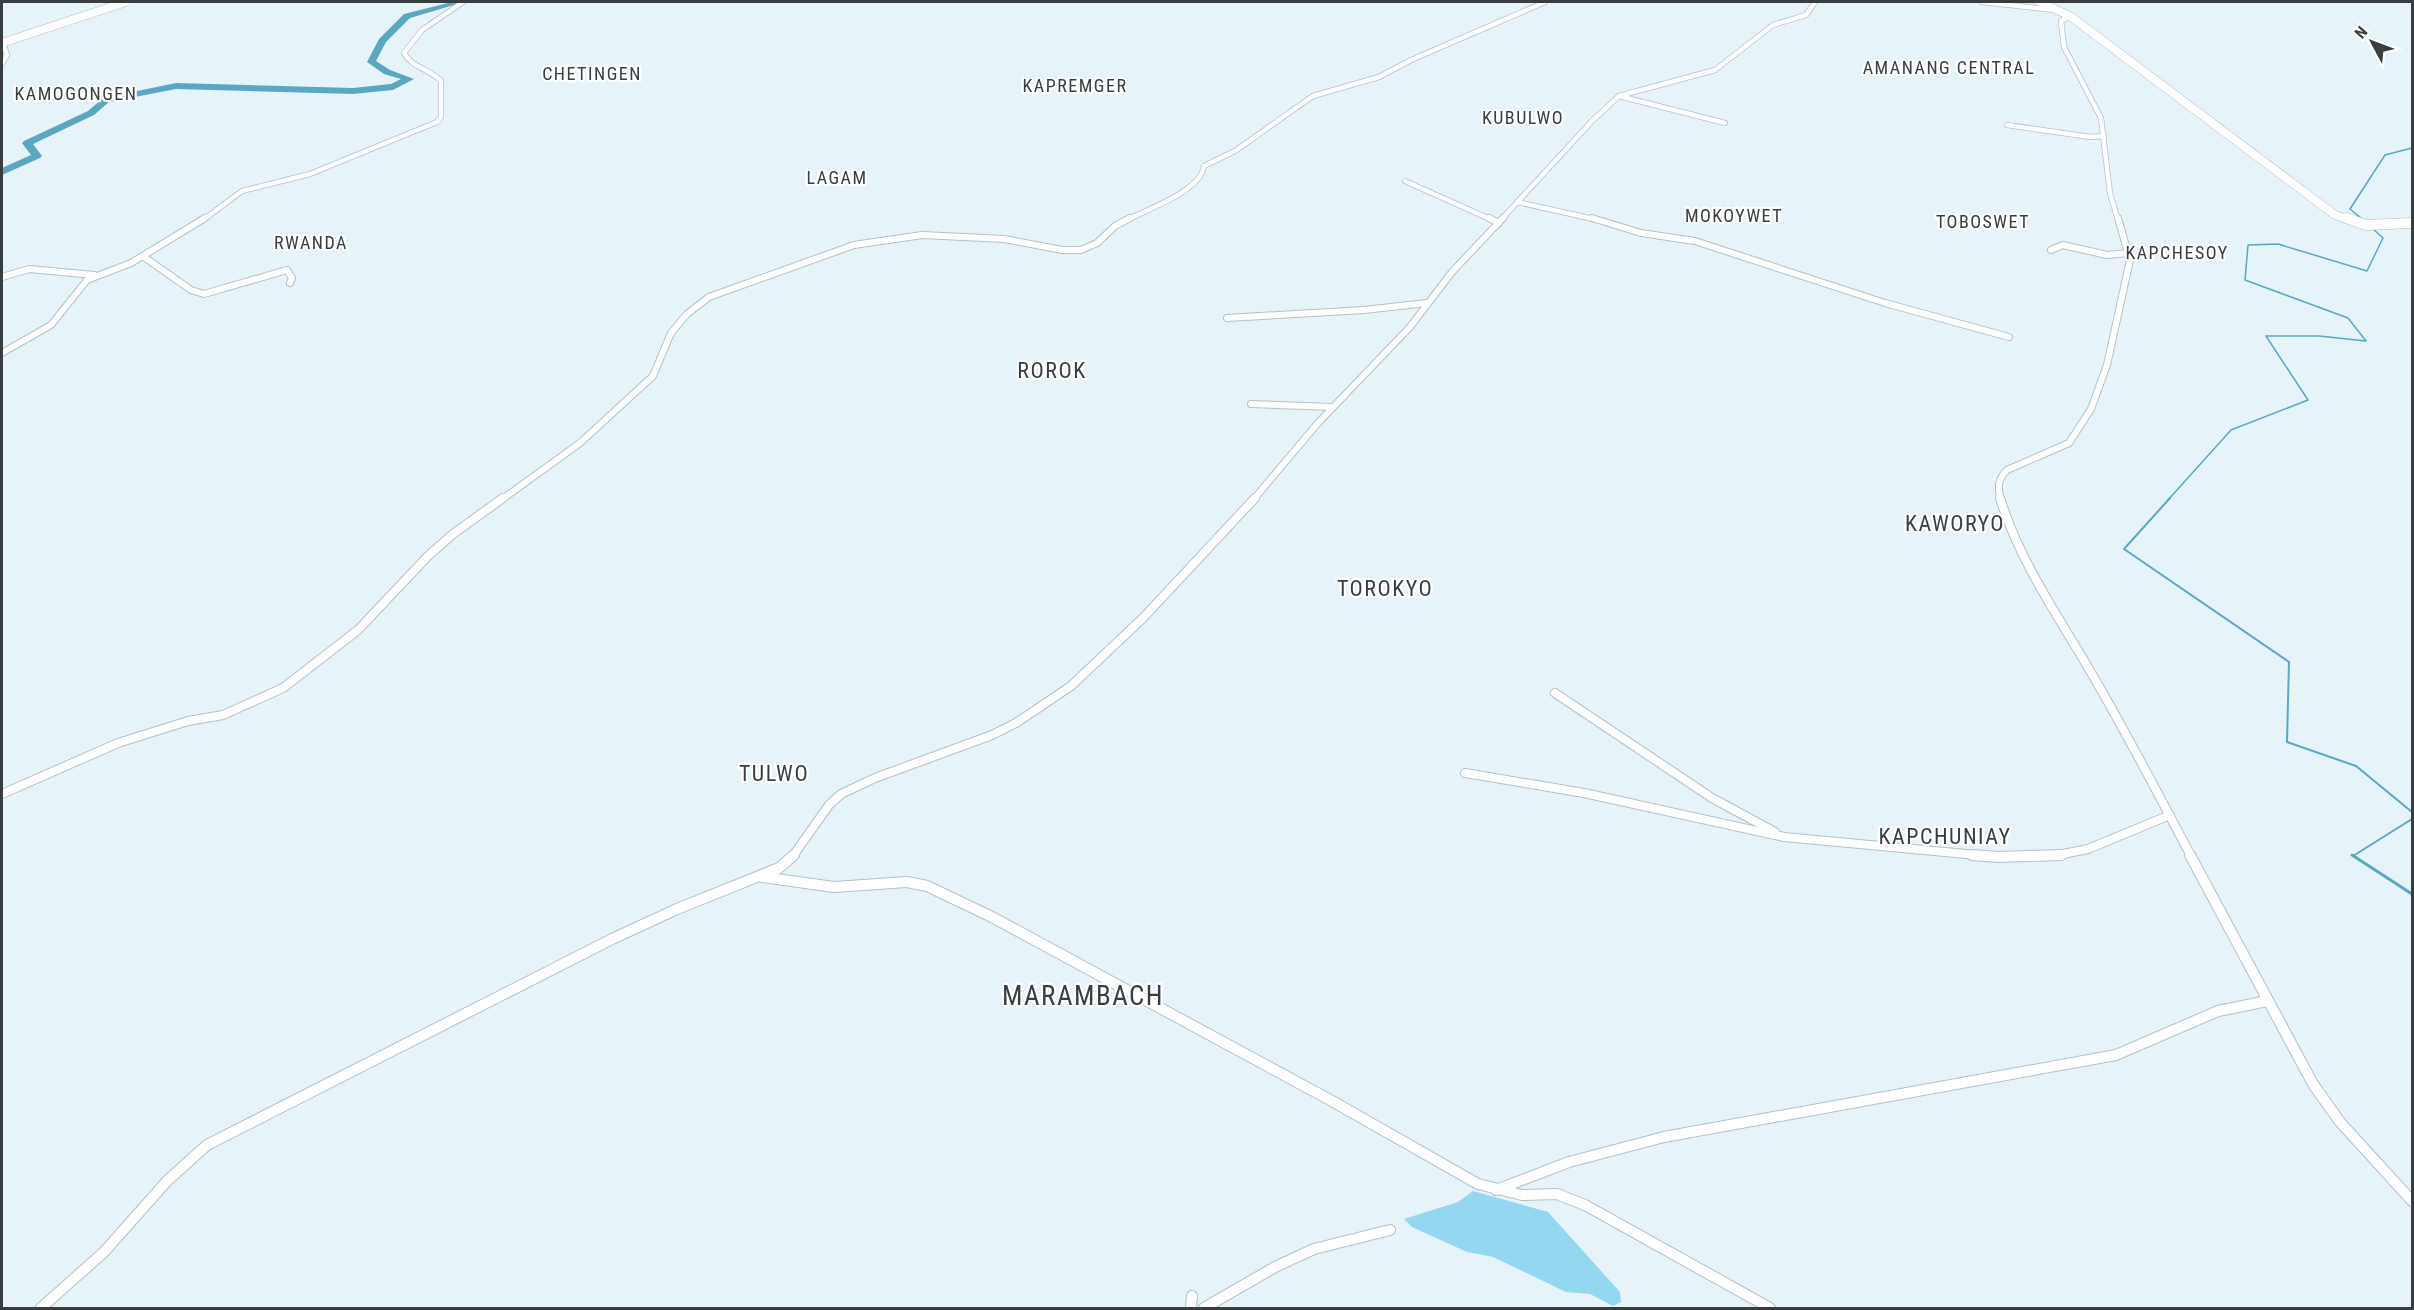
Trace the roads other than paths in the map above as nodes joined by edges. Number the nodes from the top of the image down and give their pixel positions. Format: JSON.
{"nodes":[{"id":1,"x":126,"y":2,"type":"edge"},
{"id":2,"x":463,"y":2,"type":"edge"},
{"id":3,"x":1545,"y":2,"type":"edge"},
{"id":4,"x":1815,"y":2,"type":"edge"},
{"id":5,"x":1982,"y":2,"type":"edge"},
{"id":6,"x":2040,"y":2,"type":"edge"},
{"id":7,"x":2055,"y":10,"type":"junction"},
{"id":8,"x":2070,"y":16,"type":"junction"},
{"id":9,"x":2,"y":43,"type":"edge"},
{"id":10,"x":2,"y":64,"type":"edge"},
{"id":11,"x":1618,"y":96,"type":"junction"},
{"id":12,"x":1725,"y":123,"type":"dead end"},
{"id":13,"x":2007,"y":124,"type":"dead end"},
{"id":14,"x":2104,"y":136,"type":"junction"},
{"id":15,"x":1405,"y":181,"type":"dead end"},
{"id":16,"x":1517,"y":202,"type":"junction"},
{"id":17,"x":1499,"y":223,"type":"junction"},
{"id":18,"x":2412,"y":223,"type":"edge"},
{"id":19,"x":2051,"y":250,"type":"dead end"},
{"id":20,"x":2129,"y":253,"type":"junction"},
{"id":21,"x":144,"y":257,"type":"junction"},
{"id":22,"x":99,"y":275,"type":"junction"},
{"id":23,"x":2,"y":278,"type":"edge"},
{"id":24,"x":290,"y":283,"type":"dead end"},
{"id":25,"x":1427,"y":303,"type":"junction"},
{"id":26,"x":1227,"y":318,"type":"dead end"},
{"id":27,"x":2009,"y":337,"type":"dead end"},
{"id":28,"x":2,"y":353,"type":"edge"},
{"id":29,"x":1251,"y":404,"type":"dead end"},
{"id":30,"x":1333,"y":407,"type":"junction"},
{"id":31,"x":1555,"y":693,"type":"dead end"},
{"id":32,"x":1465,"y":773,"type":"dead end"},
{"id":33,"x":2,"y":794,"type":"edge"},
{"id":34,"x":2170,"y":815,"type":"junction"},
{"id":35,"x":1784,"y":837,"type":"junction"},
{"id":36,"x":760,"y":877,"type":"junction"},
{"id":37,"x":2267,"y":1001,"type":"junction"},
{"id":38,"x":1495,"y":1190,"type":"junction"},
{"id":39,"x":2412,"y":1201,"type":"edge"},
{"id":40,"x":1390,"y":1230,"type":"dead end"},
{"id":41,"x":1192,"y":1296,"type":"dead end"},
{"id":42,"x":41,"y":1308,"type":"edge"},
{"id":43,"x":1191,"y":1308,"type":"edge"},
{"id":44,"x":1204,"y":1308,"type":"edge"},
{"id":45,"x":1770,"y":1308,"type":"edge"}],
"edges":[{"from":1,"to":9,"type":"main road"},
{"from":2,"to":21,"type":"street"},
{"from":3,"to":33,"type":"street"},
{"from":4,"to":11,"type":"street"},
{"from":5,"to":7,"type":"street"},
{"from":6,"to":7,"type":"main road"},
{"from":7,"to":8,"type":"main road"},
{"from":8,"to":14,"type":"street"},
{"from":8,"to":18,"type":"main road"},
{"from":9,"to":10,"type":"street"},
{"from":11,"to":12,"type":"street"},
{"from":11,"to":16,"type":"street"},
{"from":13,"to":14,"type":"street"},
{"from":14,"to":20,"type":"street"},
{"from":15,"to":17,"type":"street"},
{"from":16,"to":17,"type":"street"},
{"from":16,"to":27,"type":"street"},
{"from":17,"to":25,"type":"street"},
{"from":19,"to":20,"type":"street"},
{"from":20,"to":34,"type":"street"},
{"from":21,"to":22,"type":"street"},
{"from":21,"to":24,"type":"street"},
{"from":22,"to":23,"type":"street"},
{"from":22,"to":28,"type":"street"},
{"from":25,"to":26,"type":"street"},
{"from":25,"to":30,"type":"street"},
{"from":29,"to":30,"type":"street"},
{"from":30,"to":36,"type":"street"},
{"from":31,"to":35,"type":"street"},
{"from":32,"to":35,"type":"street"},
{"from":34,"to":35,"type":"street"},
{"from":34,"to":37,"type":"street"},
{"from":36,"to":38,"type":"street"},
{"from":36,"to":42,"type":"street"},
{"from":37,"to":38,"type":"street"},
{"from":37,"to":39,"type":"street"},
{"from":38,"to":45,"type":"street"},
{"from":40,"to":44,"type":"street"},
{"from":41,"to":43,"type":"street"}]}
